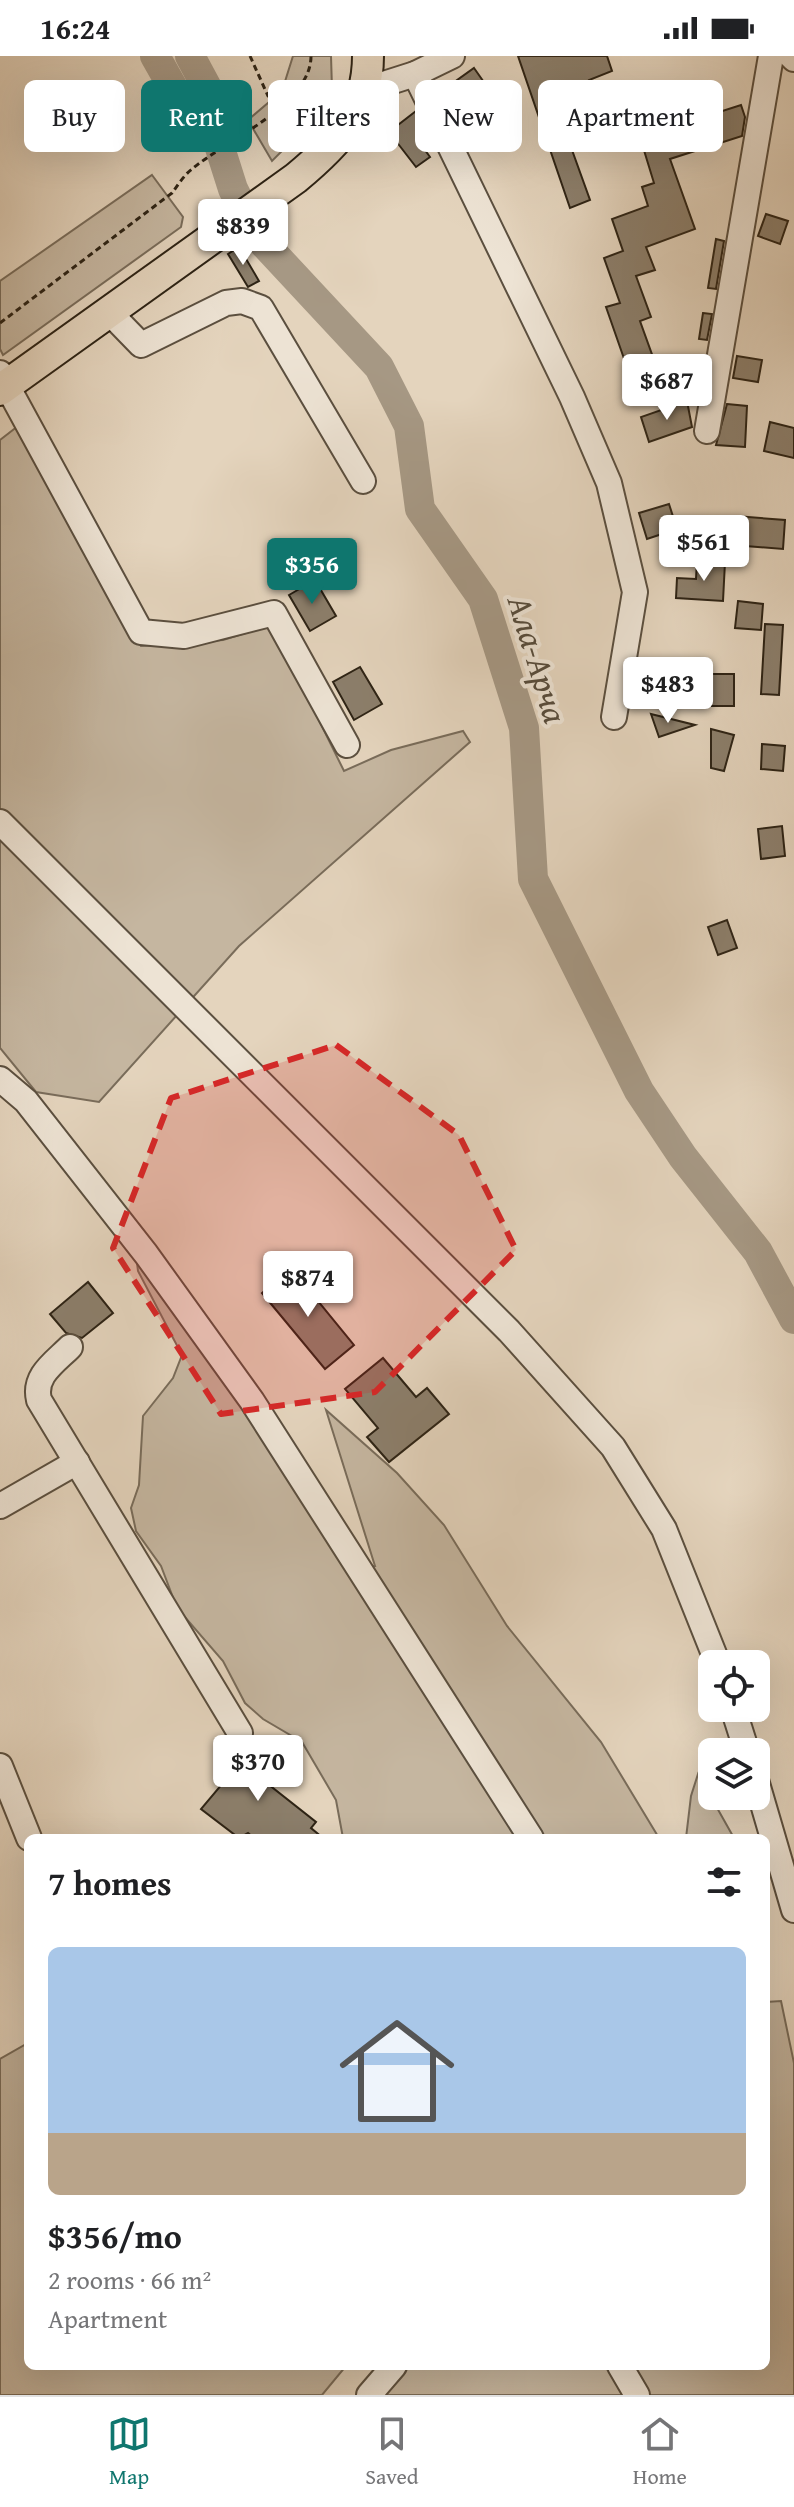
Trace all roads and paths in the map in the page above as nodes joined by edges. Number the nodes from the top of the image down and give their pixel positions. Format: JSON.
{"nodes":[{"id":1,"x":250,"y":56,"type":"edge"},
{"id":2,"x":311,"y":56,"type":"edge"},
{"id":3,"x":368,"y":56,"type":"edge"},
{"id":4,"x":452,"y":56,"type":"edge"},
{"id":5,"x":771,"y":56,"type":"edge"},
{"id":6,"x":415,"y":74,"type":"junction"},
{"id":7,"x":304,"y":80,"type":"edge"},
{"id":8,"x":366,"y":80,"type":"edge"},
{"id":9,"x":396,"y":80,"type":"edge"},
{"id":10,"x":268,"y":96,"type":"edge"},
{"id":11,"x":268,"y":115,"type":"edge"},
{"id":12,"x":328,"y":152,"type":"edge"},
{"id":13,"x":108,"y":311,"type":"junction"},
{"id":14,"x":0,"y":323,"type":"edge"},
{"id":15,"x":2,"y":383,"type":"edge"},
{"id":16,"x":707,"y":431,"type":"dead end"},
{"id":17,"x":363,"y":481,"type":"dead end"},
{"id":18,"x":614,"y":717,"type":"dead end"},
{"id":19,"x":347,"y":745,"type":"dead end"},
{"id":20,"x":0,"y":822,"type":"edge"},
{"id":21,"x":0,"y":1079,"type":"edge"},
{"id":22,"x":70,"y":1347,"type":"dead end"},
{"id":23,"x":77,"y":1462,"type":"junction"},
{"id":24,"x":0,"y":1506,"type":"edge"},
{"id":25,"x":712,"y":1650,"type":"edge"},
{"id":26,"x":240,"y":1733,"type":"dead end"},
{"id":27,"x":0,"y":1766,"type":"edge"},
{"id":28,"x":765,"y":1810,"type":"edge"},
{"id":29,"x":27,"y":1834,"type":"edge"},
{"id":30,"x":528,"y":1834,"type":"edge"},
{"id":31,"x":794,"y":1910,"type":"edge"},
{"id":32,"x":391,"y":2370,"type":"edge"},
{"id":33,"x":622,"y":2370,"type":"edge"},
{"id":34,"x":369,"y":2395,"type":"edge"},
{"id":35,"x":637,"y":2395,"type":"edge"}],
"edges":[{"from":1,"to":10,"type":"path"},
{"from":2,"to":7,"type":"path"},
{"from":3,"to":8,"type":"main road"},
{"from":4,"to":6,"type":"street"},
{"from":5,"to":16,"type":"street"},
{"from":6,"to":9,"type":"street"},
{"from":6,"to":18,"type":"street"},
{"from":11,"to":14,"type":"path"},
{"from":12,"to":13,"type":"main road"},
{"from":13,"to":15,"type":"main road"},
{"from":13,"to":17,"type":"street"},
{"from":15,"to":19,"type":"street"},
{"from":20,"to":25,"type":"street"},
{"from":21,"to":30,"type":"street"},
{"from":22,"to":23,"type":"street"},
{"from":23,"to":24,"type":"street"},
{"from":23,"to":26,"type":"street"},
{"from":27,"to":29,"type":"street"},
{"from":28,"to":31,"type":"street"},
{"from":32,"to":34,"type":"street"},
{"from":33,"to":35,"type":"street"}]}
